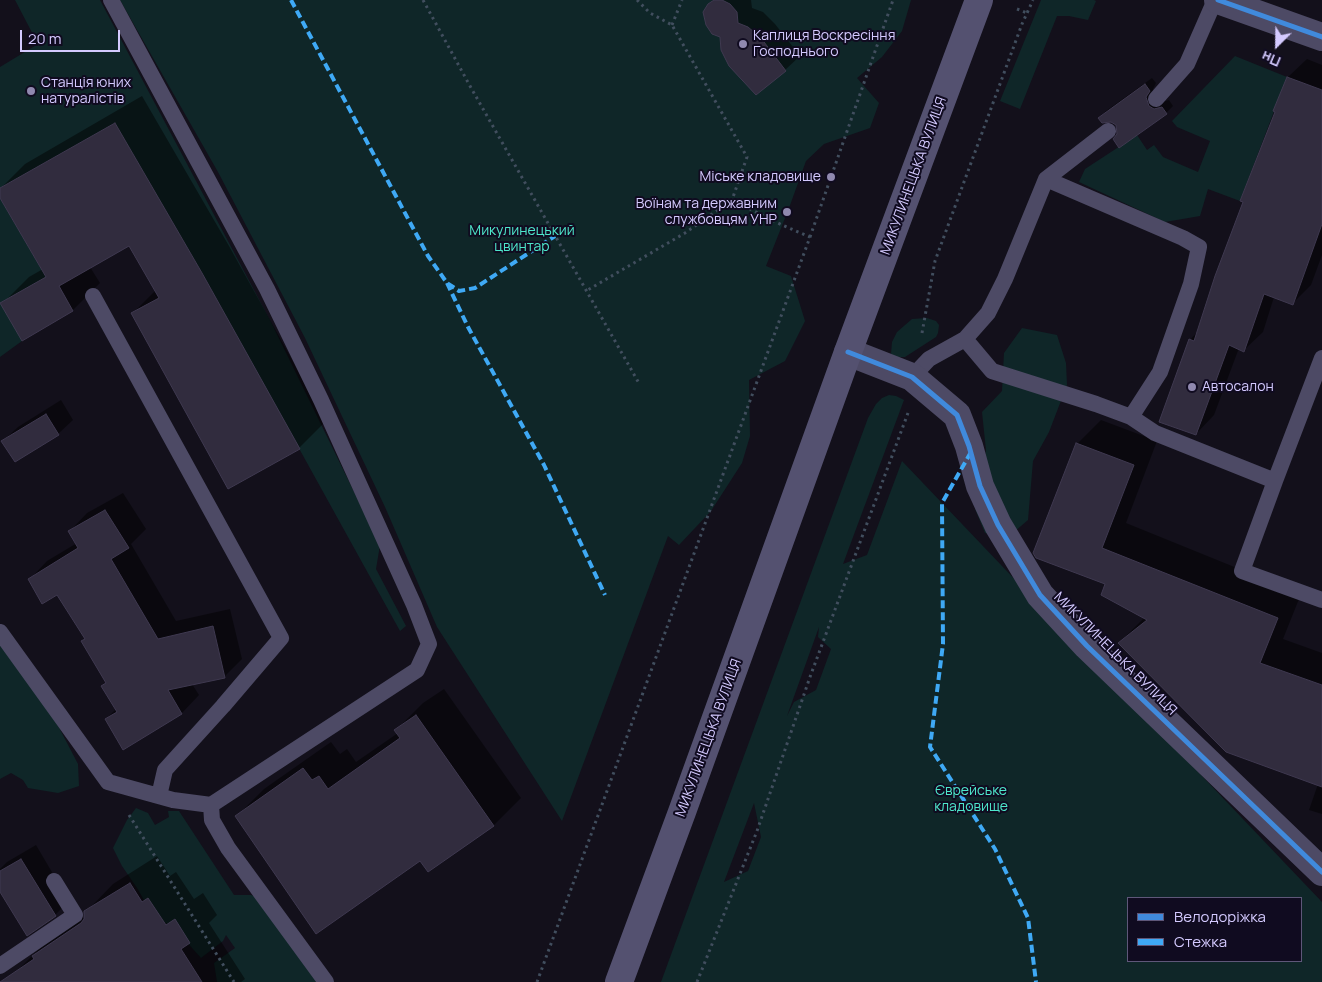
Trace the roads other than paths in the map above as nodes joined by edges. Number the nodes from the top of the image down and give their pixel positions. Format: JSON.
{"nodes":[{"id":1,"x":111,"y":0,"type":"edge"},
{"id":2,"x":979,"y":0,"type":"edge"},
{"id":3,"x":1217,"y":0,"type":"edge"},
{"id":4,"x":1322,"y":37,"type":"edge"},
{"id":5,"x":1156,"y":99,"type":"dead end"},
{"id":6,"x":1108,"y":131,"type":"dead end"},
{"id":7,"x":1046,"y":179,"type":"junction"},
{"id":8,"x":93,"y":296,"type":"dead end"},
{"id":9,"x":965,"y":339,"type":"junction"},
{"id":10,"x":848,"y":352,"type":"junction"},
{"id":11,"x":1322,"y":358,"type":"edge"},
{"id":12,"x":912,"y":378,"type":"junction"},
{"id":13,"x":1131,"y":417,"type":"junction"},
{"id":14,"x":1275,"y":480,"type":"junction"},
{"id":15,"x":1322,"y":600,"type":"edge"},
{"id":16,"x":0,"y":632,"type":"edge"},
{"id":17,"x":159,"y":796,"type":"junction"},
{"id":18,"x":211,"y":805,"type":"junction"},
{"id":19,"x":1322,"y":872,"type":"edge"},
{"id":20,"x":54,"y":881,"type":"dead end"},
{"id":21,"x":0,"y":966,"type":"edge"},
{"id":22,"x":326,"y":982,"type":"edge"},
{"id":23,"x":619,"y":982,"type":"edge"}],
"edges":[{"from":1,"to":18,"type":"lane"},
{"from":2,"to":10,"type":"main road","name":"МИКУЛИНЕЦЬКА ВУЛИЦЯ"},
{"from":3,"to":4,"type":"street"},
{"from":3,"to":5,"type":"lane"},
{"from":6,"to":7,"type":"lane"},
{"from":7,"to":9,"type":"lane"},
{"from":7,"to":13,"type":"lane"},
{"from":8,"to":17,"type":"lane"},
{"from":9,"to":12,"type":"lane"},
{"from":9,"to":13,"type":"lane"},
{"from":10,"to":12,"type":"street","name":"МИКУЛИНЕЦЬКА ВУЛИЦЯ"},
{"from":10,"to":23,"type":"main road","name":"МИКУЛИНЕЦЬКА ВУЛИЦЯ"},
{"from":11,"to":14,"type":"lane"},
{"from":12,"to":19,"type":"street","name":"МИКУЛИНЕЦЬКА ВУЛИЦЯ"},
{"from":13,"to":14,"type":"lane"},
{"from":14,"to":15,"type":"lane"},
{"from":16,"to":17,"type":"lane"},
{"from":17,"to":18,"type":"lane"},
{"from":18,"to":22,"type":"lane"},
{"from":20,"to":21,"type":"lane"}]}
